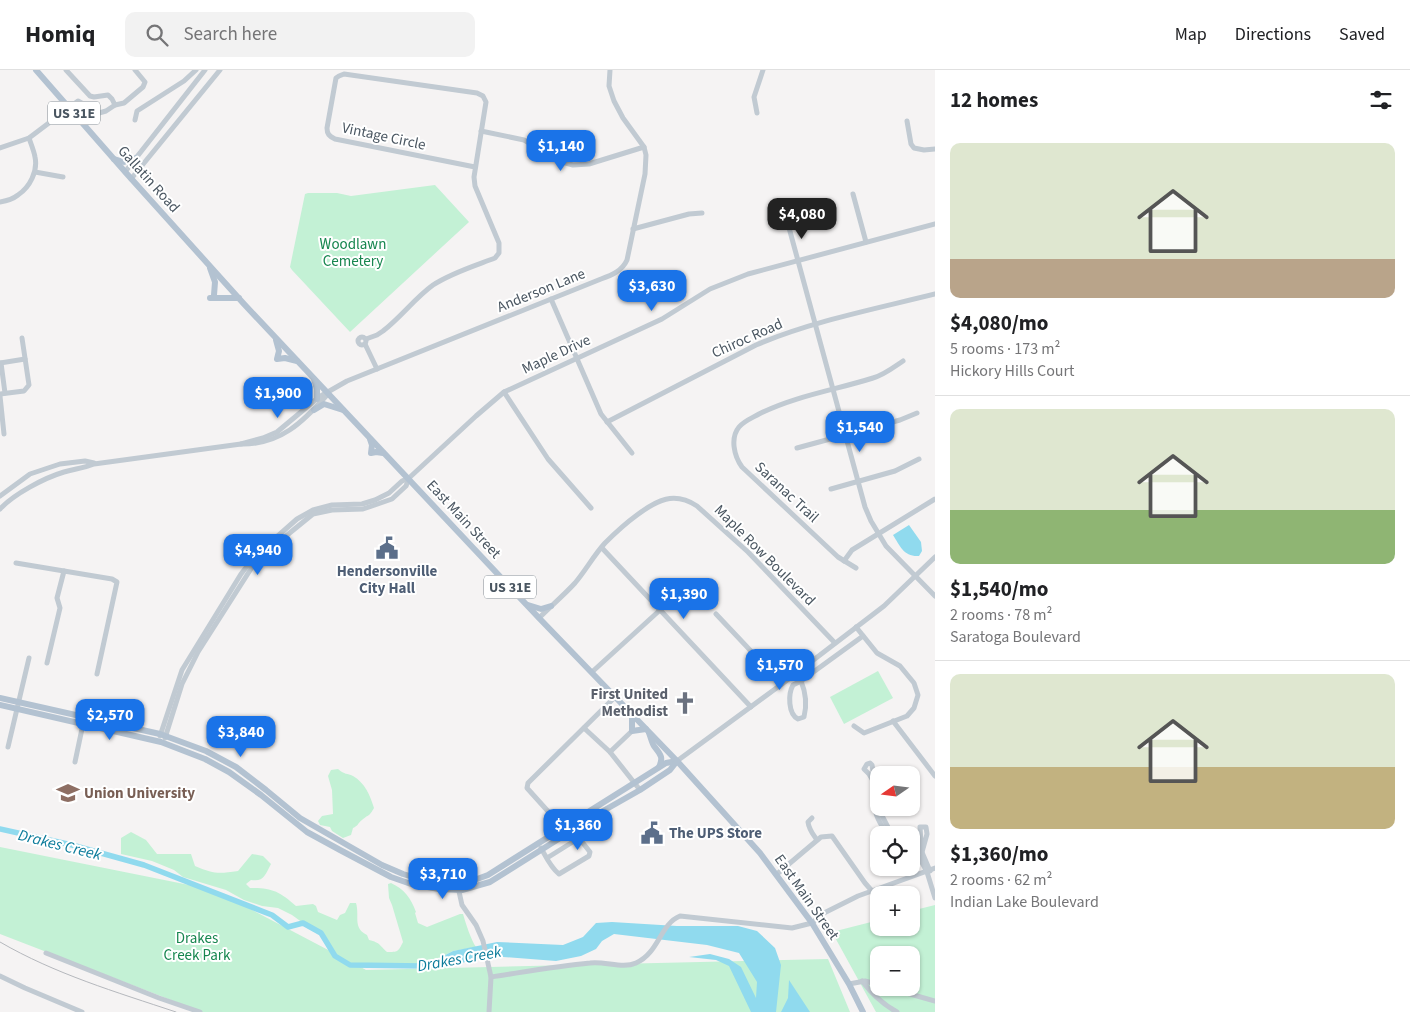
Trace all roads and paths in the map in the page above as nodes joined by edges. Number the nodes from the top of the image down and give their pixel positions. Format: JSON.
{"nodes":[{"id":1,"x":36,"y":70,"type":"edge"},
{"id":2,"x":66,"y":70,"type":"edge"},
{"id":3,"x":134,"y":70,"type":"edge"},
{"id":4,"x":196,"y":70,"type":"edge"},
{"id":5,"x":205,"y":70,"type":"edge"},
{"id":6,"x":220,"y":70,"type":"edge"},
{"id":7,"x":610,"y":70,"type":"edge"},
{"id":8,"x":763,"y":70,"type":"edge"},
{"id":9,"x":215,"y":76,"type":"junction"},
{"id":10,"x":115,"y":105,"type":"junction"},
{"id":11,"x":68,"y":107,"type":"junction"},
{"id":12,"x":757,"y":113,"type":"dead end"},
{"id":13,"x":135,"y":120,"type":"dead end"},
{"id":14,"x":907,"y":121,"type":"dead end"},
{"id":15,"x":481,"y":132,"type":"junction"},
{"id":16,"x":29,"y":138,"type":"junction"},
{"id":17,"x":644,"y":147,"type":"junction"},
{"id":18,"x":0,"y":148,"type":"edge"},
{"id":19,"x":935,"y":149,"type":"edge"},
{"id":20,"x":136,"y":158,"type":"junction"},
{"id":21,"x":113,"y":159,"type":"junction"},
{"id":22,"x":475,"y":167,"type":"junction"},
{"id":23,"x":35,"y":172,"type":"junction"},
{"id":24,"x":125,"y":172,"type":"junction"},
{"id":25,"x":63,"y":177,"type":"dead end"},
{"id":26,"x":131,"y":179,"type":"junction"},
{"id":27,"x":853,"y":194,"type":"dead end"},
{"id":28,"x":0,"y":202,"type":"edge"},
{"id":29,"x":702,"y":213,"type":"dead end"},
{"id":30,"x":788,"y":224,"type":"dead end"},
{"id":31,"x":935,"y":224,"type":"edge"},
{"id":32,"x":633,"y":229,"type":"junction"},
{"id":33,"x":866,"y":242,"type":"junction"},
{"id":34,"x":798,"y":261,"type":"junction"},
{"id":35,"x":209,"y":265,"type":"junction"},
{"id":36,"x":935,"y":294,"type":"edge"},
{"id":37,"x":551,"y":299,"type":"junction"},
{"id":38,"x":242,"y":301,"type":"junction"},
{"id":39,"x":815,"y":325,"type":"junction"},
{"id":40,"x":275,"y":336,"type":"junction"},
{"id":41,"x":22,"y":338,"type":"dead end"},
{"id":42,"x":577,"y":358,"type":"junction"},
{"id":43,"x":25,"y":359,"type":"junction"},
{"id":44,"x":299,"y":361,"type":"junction"},
{"id":45,"x":903,"y":361,"type":"dead end"},
{"id":46,"x":1,"y":363,"type":"edge"},
{"id":47,"x":377,"y":369,"type":"junction"},
{"id":48,"x":312,"y":376,"type":"junction"},
{"id":49,"x":832,"y":389,"type":"junction"},
{"id":50,"x":504,"y":392,"type":"junction"},
{"id":51,"x":329,"y":393,"type":"junction"},
{"id":52,"x":2,"y":394,"type":"edge"},
{"id":53,"x":317,"y":400,"type":"junction"},
{"id":54,"x":314,"y":410,"type":"junction"},
{"id":55,"x":344,"y":410,"type":"junction"},
{"id":56,"x":917,"y":413,"type":"dead end"},
{"id":57,"x":607,"y":422,"type":"junction"},
{"id":58,"x":4,"y":434,"type":"dead end"},
{"id":59,"x":845,"y":436,"type":"junction"},
{"id":60,"x":241,"y":444,"type":"junction"},
{"id":61,"x":797,"y":448,"type":"dead end"},
{"id":62,"x":632,"y":453,"type":"dead end"},
{"id":63,"x":919,"y":459,"type":"dead end"},
{"id":64,"x":94,"y":464,"type":"junction"},
{"id":65,"x":409,"y":478,"type":"junction"},
{"id":66,"x":857,"y":482,"type":"junction"},
{"id":67,"x":831,"y":489,"type":"dead end"},
{"id":68,"x":0,"y":496,"type":"edge"},
{"id":69,"x":935,"y":499,"type":"edge"},
{"id":70,"x":590,"y":508,"type":"dead end"},
{"id":71,"x":0,"y":509,"type":"edge"},
{"id":72,"x":878,"y":533,"type":"junction"},
{"id":73,"x":602,"y":548,"type":"junction"},
{"id":74,"x":935,"y":557,"type":"edge"},
{"id":75,"x":844,"y":561,"type":"junction"},
{"id":76,"x":16,"y":563,"type":"dead end"},
{"id":77,"x":856,"y":568,"type":"dead end"},
{"id":78,"x":64,"y":571,"type":"junction"},
{"id":79,"x":915,"y":576,"type":"junction"},
{"id":80,"x":935,"y":596,"type":"edge"},
{"id":81,"x":526,"y":604,"type":"junction"},
{"id":82,"x":551,"y":606,"type":"junction"},
{"id":83,"x":660,"y":610,"type":"junction"},
{"id":84,"x":716,"y":614,"type":"dead end"},
{"id":85,"x":539,"y":618,"type":"junction"},
{"id":86,"x":856,"y":627,"type":"junction"},
{"id":87,"x":863,"y":636,"type":"junction"},
{"id":88,"x":835,"y":643,"type":"junction"},
{"id":89,"x":29,"y":658,"type":"dead end"},
{"id":90,"x":815,"y":659,"type":"junction"},
{"id":91,"x":48,"y":662,"type":"dead end"},
{"id":92,"x":821,"y":666,"type":"junction"},
{"id":93,"x":592,"y":672,"type":"junction"},
{"id":94,"x":97,"y":674,"type":"dead end"},
{"id":95,"x":801,"y":681,"type":"junction"},
{"id":96,"x":782,"y":684,"type":"junction"},
{"id":97,"x":615,"y":697,"type":"junction"},
{"id":98,"x":0,"y":698,"type":"edge"},
{"id":99,"x":0,"y":705,"type":"edge"},
{"id":100,"x":18,"y":705,"type":"junction"},
{"id":101,"x":751,"y":707,"type":"junction"},
{"id":102,"x":632,"y":714,"type":"junction"},
{"id":103,"x":83,"y":720,"type":"junction"},
{"id":104,"x":893,"y":720,"type":"junction"},
{"id":105,"x":854,"y":726,"type":"dead end"},
{"id":106,"x":584,"y":728,"type":"junction"},
{"id":107,"x":647,"y":731,"type":"junction"},
{"id":108,"x":632,"y":732,"type":"junction"},
{"id":109,"x":162,"y":738,"type":"junction"},
{"id":110,"x":8,"y":747,"type":"dead end"},
{"id":111,"x":610,"y":752,"type":"junction"},
{"id":112,"x":677,"y":761,"type":"junction"},
{"id":113,"x":75,"y":762,"type":"dead end"},
{"id":114,"x":872,"y":766,"type":"edge"},
{"id":115,"x":659,"y":767,"type":"junction"},
{"id":116,"x":870,"y":776,"type":"edge"},
{"id":117,"x":935,"y":776,"type":"edge"},
{"id":118,"x":635,"y":783,"type":"junction"},
{"id":119,"x":640,"y":790,"type":"junction"},
{"id":120,"x":601,"y":808,"type":"junction"},
{"id":121,"x":878,"y":816,"type":"edge"},
{"id":122,"x":881,"y":816,"type":"edge"},
{"id":123,"x":812,"y":818,"type":"dead end"},
{"id":124,"x":882,"y":821,"type":"junction"},
{"id":125,"x":884,"y":826,"type":"edge"},
{"id":126,"x":886,"y":826,"type":"edge"},
{"id":127,"x":563,"y":828,"type":"junction"},
{"id":128,"x":818,"y":840,"type":"junction"},
{"id":129,"x":540,"y":847,"type":"junction"},
{"id":130,"x":920,"y":855,"type":"edge"},
{"id":131,"x":547,"y":858,"type":"junction"},
{"id":132,"x":931,"y":870,"type":"edge"},
{"id":133,"x":777,"y":874,"type":"junction"},
{"id":134,"x":886,"y":886,"type":"edge"},
{"id":135,"x":458,"y":887,"type":"junction"},
{"id":136,"x":870,"y":889,"type":"edge"},
{"id":137,"x":870,"y":892,"type":"edge"},
{"id":138,"x":935,"y":898,"type":"edge"},
{"id":139,"x":812,"y":923,"type":"junction"},
{"id":140,"x":46,"y":953,"type":"dead end"},
{"id":141,"x":0,"y":976,"type":"edge"},
{"id":142,"x":490,"y":977,"type":"junction"},
{"id":143,"x":862,"y":981,"type":"junction"},
{"id":144,"x":870,"y":983,"type":"edge"},
{"id":145,"x":848,"y":984,"type":"junction"},
{"id":146,"x":917,"y":996,"type":"edge"},
{"id":147,"x":935,"y":1001,"type":"edge"},
{"id":148,"x":82,"y":1012,"type":"edge"},
{"id":149,"x":200,"y":1012,"type":"edge"},
{"id":150,"x":489,"y":1012,"type":"edge"},
{"id":151,"x":863,"y":1012,"type":"edge"},
{"id":152,"x":897,"y":1012,"type":"edge"}],
"edges":[{"from":1,"to":11,"type":"main road","name":"Gallatin Road","number":"US 31E"},
{"from":2,"to":10,"type":"street"},
{"from":3,"to":10,"type":"street"},
{"from":4,"to":13,"type":"street"},
{"from":5,"to":9,"type":"street"},
{"from":5,"to":20,"type":"street"},
{"from":6,"to":9,"type":"street"},
{"from":7,"to":17,"type":"street"},
{"from":8,"to":12,"type":"street"},
{"from":9,"to":26,"type":"street"},
{"from":10,"to":11,"type":"street"},
{"from":11,"to":16,"type":"street"},
{"from":11,"to":21,"type":"main road","name":"Gallatin Road","number":"US 31E"},
{"from":14,"to":19,"type":"street"},
{"from":15,"to":17,"type":"street"},
{"from":15,"to":22,"type":"street","name":"Vintage Circle"},
{"from":15,"to":22,"type":"street","name":"Vintage Circle"},
{"from":16,"to":18,"type":"street"},
{"from":16,"to":23,"type":"street"},
{"from":17,"to":32,"type":"street","name":"Anderson Lane"},
{"from":20,"to":21,"type":"main road"},
{"from":20,"to":24,"type":"street"},
{"from":21,"to":24,"type":"main road","name":"Gallatin Road","number":"US 31E"},
{"from":22,"to":47,"type":"street","name":"Vintage Circle"},
{"from":23,"to":25,"type":"street"},
{"from":23,"to":28,"type":"street"},
{"from":24,"to":26,"type":"main road","name":"Gallatin Road","number":"US 31E"},
{"from":26,"to":35,"type":"main road","name":"Gallatin Road","number":"US 31E"},
{"from":27,"to":33,"type":"street"},
{"from":29,"to":32,"type":"street"},
{"from":30,"to":34,"type":"street"},
{"from":31,"to":33,"type":"street","name":"Maple Drive"},
{"from":32,"to":37,"type":"street","name":"Anderson Lane"},
{"from":33,"to":34,"type":"street","name":"Maple Drive"},
{"from":34,"to":39,"type":"street"},
{"from":34,"to":42,"type":"street","name":"Maple Drive"},
{"from":35,"to":38,"type":"main road","name":"Gallatin Road","number":"US 31E"},
{"from":35,"to":38,"type":"main road"},
{"from":36,"to":39,"type":"street","name":"Chiroc Road"},
{"from":37,"to":42,"type":"street"},
{"from":37,"to":47,"type":"street","name":"Anderson Lane"},
{"from":38,"to":40,"type":"main road","number":"US 31E"},
{"from":39,"to":49,"type":"street"},
{"from":39,"to":57,"type":"street","name":"Chiroc Road"},
{"from":40,"to":44,"type":"main road","number":"US 31E"},
{"from":40,"to":44,"type":"main road"},
{"from":41,"to":43,"type":"street"},
{"from":42,"to":50,"type":"street","name":"Maple Drive"},
{"from":42,"to":57,"type":"street"},
{"from":43,"to":46,"type":"street"},
{"from":43,"to":52,"type":"street"},
{"from":44,"to":48,"type":"main road","number":"US 31E"},
{"from":45,"to":49,"type":"street","name":"Saranac Trail"},
{"from":46,"to":52,"type":"street"},
{"from":47,"to":51,"type":"street","name":"Anderson Lane"},
{"from":48,"to":51,"type":"main road","number":"US 31E"},
{"from":48,"to":53,"type":"main road"},
{"from":49,"to":59,"type":"street"},
{"from":49,"to":75,"type":"street","name":"Saranac Trail"},
{"from":50,"to":65,"type":"street","name":"Maple Drive"},
{"from":50,"to":70,"type":"street"},
{"from":51,"to":53,"type":"street"},
{"from":51,"to":54,"type":"street"},
{"from":51,"to":55,"type":"main road","number":"US 31E"},
{"from":52,"to":58,"type":"street"},
{"from":53,"to":60,"type":"street"},
{"from":54,"to":55,"type":"main road"},
{"from":54,"to":60,"type":"street"},
{"from":55,"to":65,"type":"main road","name":"East Main Street","number":"US 31E"},
{"from":56,"to":59,"type":"street"},
{"from":57,"to":62,"type":"street"},
{"from":59,"to":61,"type":"street"},
{"from":59,"to":66,"type":"street"},
{"from":60,"to":64,"type":"street"},
{"from":63,"to":66,"type":"street"},
{"from":64,"to":68,"type":"street"},
{"from":64,"to":71,"type":"street"},
{"from":65,"to":81,"type":"main road","name":"East Main Street","number":"US 31E"},
{"from":65,"to":109,"type":"street","name":"Maple Drive"},
{"from":66,"to":67,"type":"street"},
{"from":66,"to":72,"type":"street"},
{"from":69,"to":72,"type":"street"},
{"from":72,"to":75,"type":"street"},
{"from":72,"to":79,"type":"street"},
{"from":73,"to":82,"type":"street","name":"Maple Row Boulevard"},
{"from":73,"to":83,"type":"street"},
{"from":73,"to":88,"type":"street","name":"Maple Row Boulevard"},
{"from":74,"to":79,"type":"street"},
{"from":75,"to":77,"type":"street","name":"Saranac Trail"},
{"from":76,"to":78,"type":"street"},
{"from":78,"to":91,"type":"street"},
{"from":78,"to":94,"type":"street"},
{"from":79,"to":80,"type":"street"},
{"from":79,"to":86,"type":"street"},
{"from":81,"to":82,"type":"main road"},
{"from":81,"to":85,"type":"main road","name":"East Main Street","number":"US 31E"},
{"from":82,"to":85,"type":"street","name":"Maple Row Boulevard"},
{"from":83,"to":93,"type":"street"},
{"from":83,"to":101,"type":"street"},
{"from":84,"to":96,"type":"street"},
{"from":85,"to":93,"type":"main road","name":"East Main Street","number":"US 31E"},
{"from":86,"to":87,"type":"street"},
{"from":86,"to":88,"type":"street"},
{"from":87,"to":92,"type":"street"},
{"from":87,"to":104,"type":"street"},
{"from":88,"to":90,"type":"street"},
{"from":89,"to":100,"type":"street"},
{"from":90,"to":92,"type":"street"},
{"from":90,"to":96,"type":"street"},
{"from":92,"to":95,"type":"street"},
{"from":93,"to":97,"type":"main road","name":"East Main Street","number":"US 31E"},
{"from":95,"to":95,"type":"street"},
{"from":96,"to":101,"type":"street"},
{"from":97,"to":102,"type":"main road","name":"East Main Street","number":"US 31E"},
{"from":97,"to":106,"type":"street"},
{"from":98,"to":100,"type":"main road"},
{"from":99,"to":100,"type":"main road"},
{"from":100,"to":103,"type":"main road"},
{"from":100,"to":110,"type":"street"},
{"from":101,"to":112,"type":"street"},
{"from":102,"to":107,"type":"main road","name":"East Main Street","number":"US 31E"},
{"from":102,"to":108,"type":"main road"},
{"from":103,"to":109,"type":"main road"},
{"from":103,"to":113,"type":"street"},
{"from":104,"to":105,"type":"street"},
{"from":104,"to":117,"type":"street"},
{"from":106,"to":111,"type":"street"},
{"from":106,"to":127,"type":"street"},
{"from":107,"to":108,"type":"main road"},
{"from":107,"to":112,"type":"main road","name":"East Main Street","number":"US 31E"},
{"from":107,"to":115,"type":"main road"},
{"from":108,"to":111,"type":"street"},
{"from":109,"to":135,"type":"main road"},
{"from":111,"to":118,"type":"street"},
{"from":112,"to":115,"type":"main road"},
{"from":112,"to":119,"type":"main road"},
{"from":112,"to":133,"type":"main road","name":"East Main Street","number":"US 31E"},
{"from":114,"to":116,"type":"street"},
{"from":115,"to":118,"type":"main road"},
{"from":118,"to":119,"type":"street"},
{"from":118,"to":120,"type":"main road"},
{"from":119,"to":120,"type":"main road"},
{"from":120,"to":127,"type":"main road"},
{"from":120,"to":129,"type":"main road"},
{"from":121,"to":124,"type":"street"},
{"from":122,"to":124,"type":"street"},
{"from":123,"to":128,"type":"street"},
{"from":124,"to":125,"type":"street"},
{"from":124,"to":126,"type":"street"},
{"from":127,"to":129,"type":"main road"},
{"from":128,"to":133,"type":"street"},
{"from":128,"to":136,"type":"street"},
{"from":129,"to":131,"type":"street"},
{"from":129,"to":135,"type":"main road"},
{"from":130,"to":132,"type":"street"},
{"from":131,"to":131,"type":"street"},
{"from":132,"to":134,"type":"street"},
{"from":132,"to":138,"type":"street"},
{"from":133,"to":139,"type":"main road","name":"East Main Street","number":"US 31E"},
{"from":135,"to":142,"type":"street"},
{"from":137,"to":139,"type":"street"},
{"from":139,"to":142,"type":"street"},
{"from":139,"to":145,"type":"main road","name":"East Main Street","number":"US 31E"},
{"from":140,"to":149,"type":"street"},
{"from":141,"to":148,"type":"street"},
{"from":142,"to":150,"type":"street"},
{"from":143,"to":144,"type":"street"},
{"from":143,"to":145,"type":"street"},
{"from":143,"to":152,"type":"street"},
{"from":145,"to":151,"type":"main road","name":"East Main Street","number":"US 31E"},
{"from":146,"to":147,"type":"street"}]}
